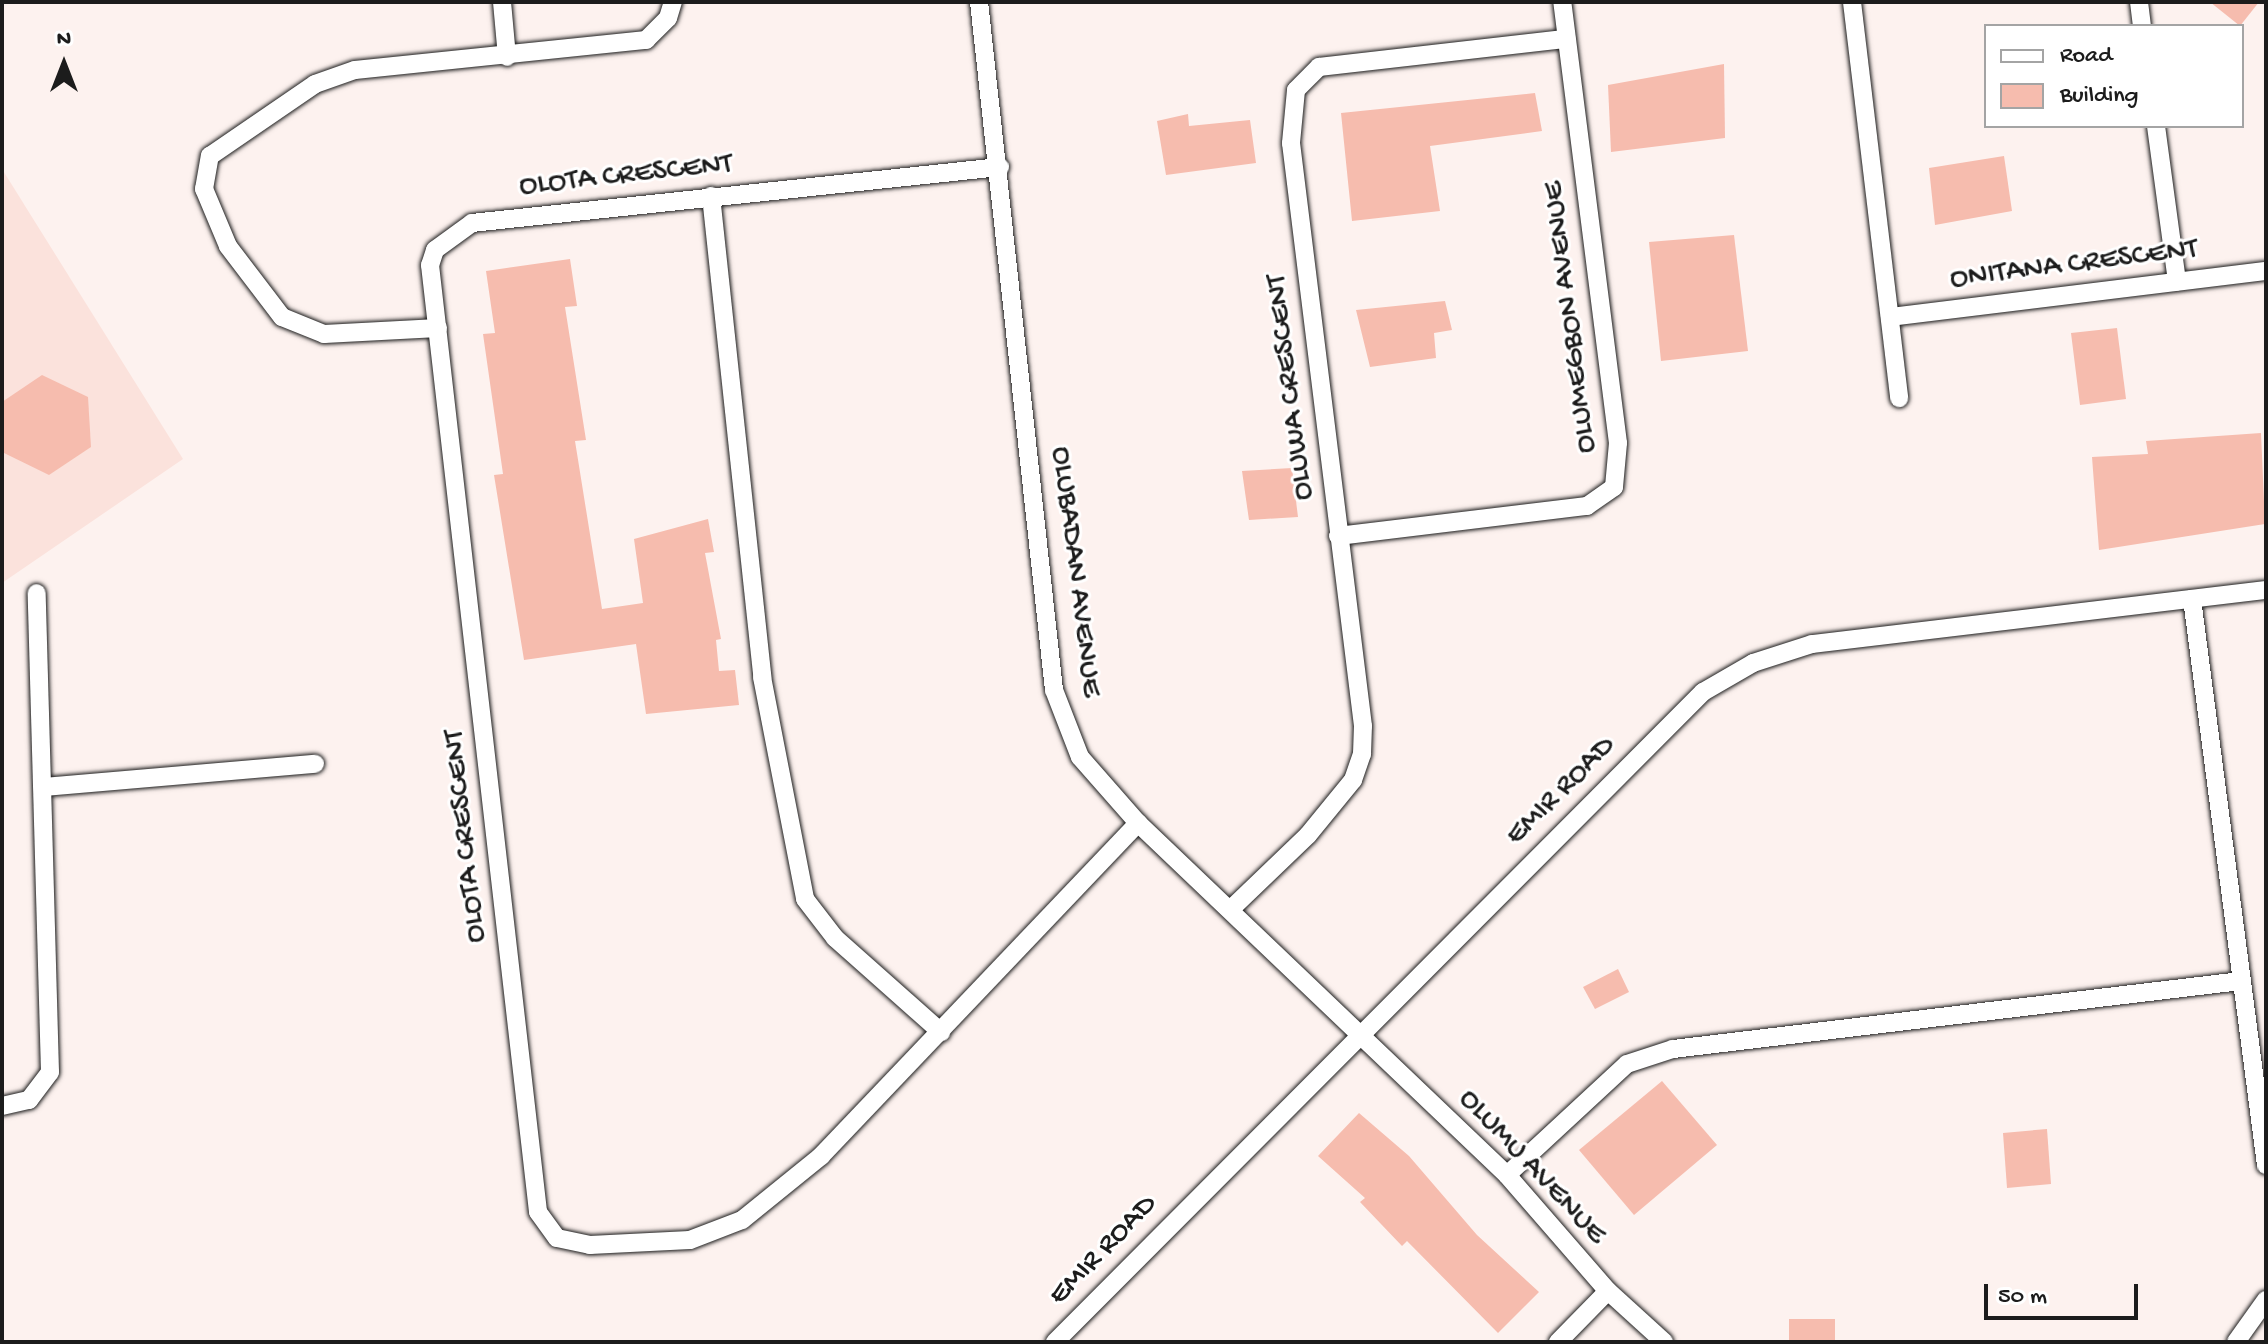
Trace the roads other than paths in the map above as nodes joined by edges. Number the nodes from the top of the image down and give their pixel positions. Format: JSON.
{"nodes":[{"id":1,"x":502,"y":2,"type":"edge"},
{"id":2,"x":673,"y":2,"type":"edge"},
{"id":3,"x":979,"y":2,"type":"edge"},
{"id":4,"x":1562,"y":2,"type":"edge"},
{"id":5,"x":1852,"y":2,"type":"edge"},
{"id":6,"x":2139,"y":2,"type":"edge"},
{"id":7,"x":2142,"y":24,"type":"edge"},
{"id":8,"x":1566,"y":39,"type":"junction"},
{"id":9,"x":507,"y":57,"type":"junction"},
{"id":10,"x":2156,"y":128,"type":"edge"},
{"id":11,"x":1000,"y":167,"type":"junction"},
{"id":12,"x":711,"y":196,"type":"junction"},
{"id":13,"x":2266,"y":271,"type":"edge"},
{"id":14,"x":2177,"y":282,"type":"junction"},
{"id":15,"x":1890,"y":317,"type":"junction"},
{"id":16,"x":438,"y":328,"type":"junction"},
{"id":17,"x":1899,"y":398,"type":"dead end"},
{"id":18,"x":1338,"y":536,"type":"junction"},
{"id":19,"x":2266,"y":590,"type":"edge"},
{"id":20,"x":37,"y":593,"type":"dead end"},
{"id":21,"x":2192,"y":599,"type":"junction"},
{"id":22,"x":315,"y":764,"type":"dead end"},
{"id":23,"x":44,"y":787,"type":"junction"},
{"id":24,"x":1138,"y":823,"type":"junction"},
{"id":25,"x":1232,"y":908,"type":"junction"},
{"id":26,"x":2241,"y":981,"type":"junction"},
{"id":27,"x":941,"y":1032,"type":"junction"},
{"id":28,"x":1358,"y":1032,"type":"junction"},
{"id":29,"x":2,"y":1106,"type":"edge"},
{"id":30,"x":2266,"y":1165,"type":"edge"},
{"id":31,"x":1507,"y":1175,"type":"junction"},
{"id":32,"x":1608,"y":1291,"type":"junction"},
{"id":33,"x":2266,"y":1300,"type":"edge"},
{"id":34,"x":1055,"y":1342,"type":"edge"},
{"id":35,"x":1558,"y":1342,"type":"edge"},
{"id":36,"x":1664,"y":1342,"type":"edge"},
{"id":37,"x":2236,"y":1342,"type":"edge"}],
"edges":[{"from":1,"to":9,"type":"street"},
{"from":2,"to":9,"type":"street"},
{"from":3,"to":11,"type":"street","name":"OLUBADAN AVENUE"},
{"from":4,"to":8,"type":"street","name":"OLUMEGBON AVENUE"},
{"from":5,"to":15,"type":"street"},
{"from":6,"to":7,"type":"street"},
{"from":8,"to":18,"type":"street","name":"OLUWA CRESCENT"},
{"from":8,"to":18,"type":"street","name":"OLUMEGBON AVENUE"},
{"from":9,"to":16,"type":"street"},
{"from":10,"to":14,"type":"street"},
{"from":11,"to":12,"type":"street","name":"OLOTA CRESCENT"},
{"from":11,"to":24,"type":"street","name":"OLUBADAN AVENUE"},
{"from":12,"to":16,"type":"street","name":"OLOTA CRESCENT"},
{"from":12,"to":27,"type":"street"},
{"from":13,"to":14,"type":"street","name":"ONITANA CRESCENT"},
{"from":14,"to":15,"type":"street","name":"ONITANA CRESCENT"},
{"from":15,"to":17,"type":"street"},
{"from":16,"to":27,"type":"street","name":"OLOTA CRESCENT"},
{"from":18,"to":25,"type":"street","name":"OLUWA CRESCENT"},
{"from":19,"to":21,"type":"street","name":"EMIR ROAD"},
{"from":20,"to":23,"type":"street"},
{"from":21,"to":26,"type":"street"},
{"from":21,"to":28,"type":"street","name":"EMIR ROAD"},
{"from":22,"to":23,"type":"street"},
{"from":23,"to":29,"type":"street"},
{"from":24,"to":25,"type":"street","name":"OLUBADAN AVENUE"},
{"from":24,"to":27,"type":"street","name":"OLOTA CRESCENT"},
{"from":25,"to":28,"type":"street","name":"OLUBADAN AVENUE"},
{"from":26,"to":30,"type":"street"},
{"from":26,"to":31,"type":"street"},
{"from":28,"to":31,"type":"street","name":"OLUMU AVENUE"},
{"from":28,"to":34,"type":"street","name":"EMIR ROAD"},
{"from":31,"to":32,"type":"street","name":"OLUMU AVENUE"},
{"from":32,"to":35,"type":"street"},
{"from":32,"to":36,"type":"street","name":"OLUMU AVENUE"},
{"from":33,"to":37,"type":"street"}]}
